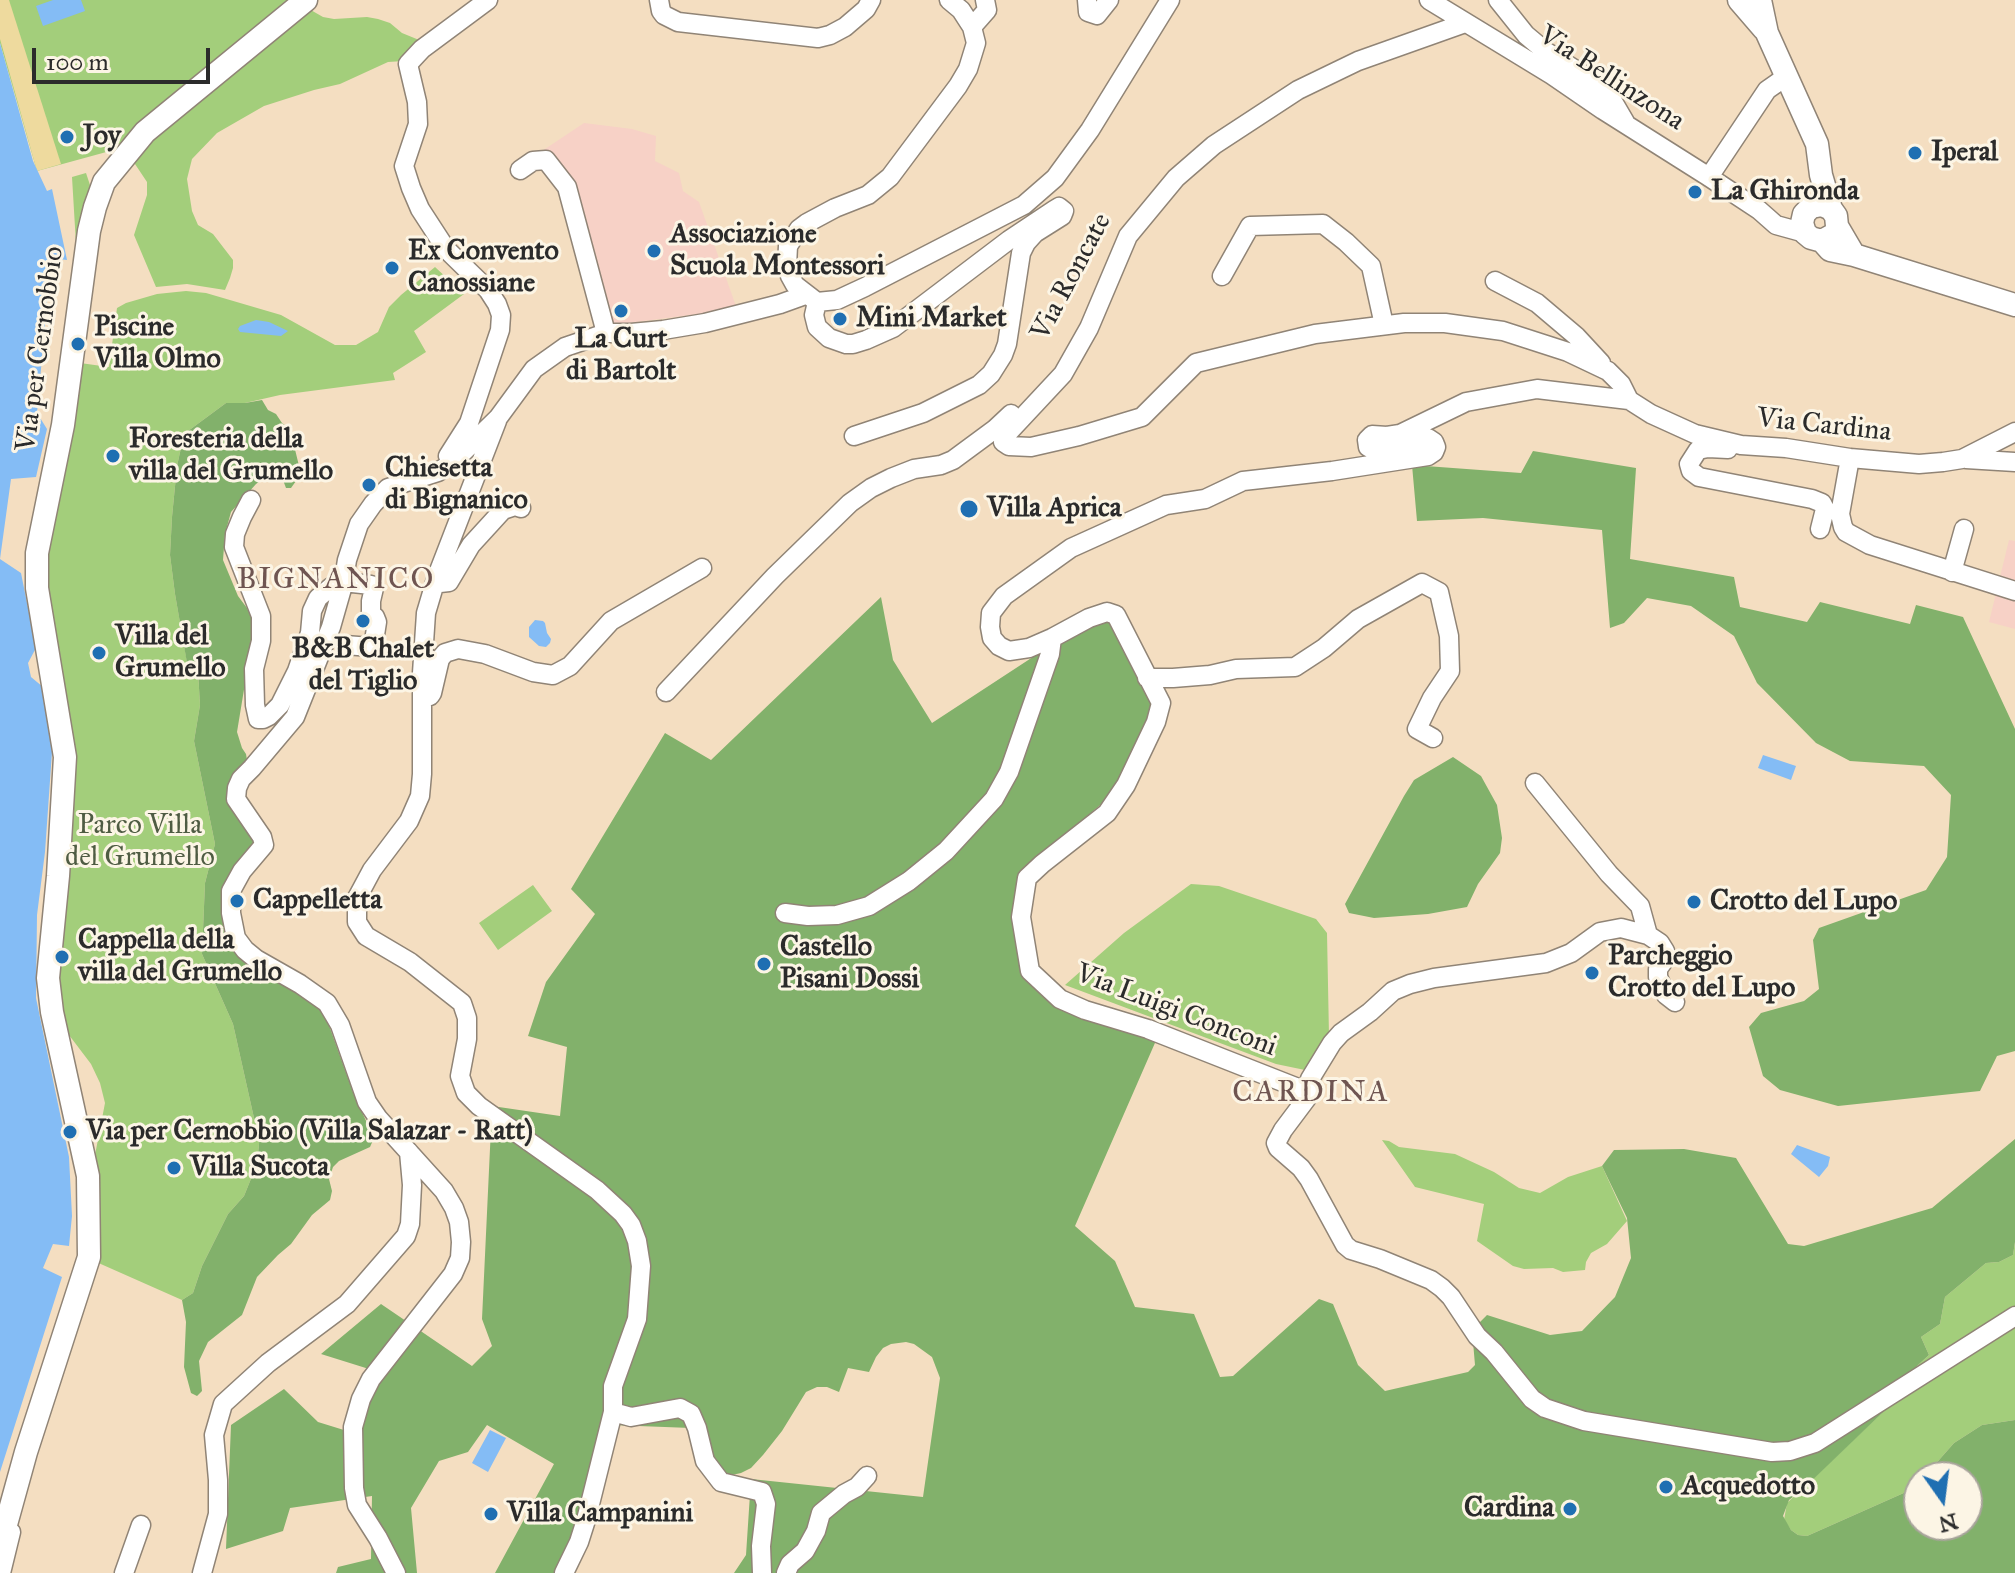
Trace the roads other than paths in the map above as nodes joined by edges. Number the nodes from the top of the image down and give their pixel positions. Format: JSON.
{"nodes":[{"id":1,"x":306,"y":0,"type":"edge"},
{"id":2,"x":488,"y":0,"type":"edge"},
{"id":3,"x":659,"y":0,"type":"edge"},
{"id":4,"x":871,"y":0,"type":"edge"},
{"id":5,"x":949,"y":0,"type":"edge"},
{"id":6,"x":985,"y":0,"type":"edge"},
{"id":7,"x":1087,"y":0,"type":"edge"},
{"id":8,"x":1109,"y":0,"type":"edge"},
{"id":9,"x":1170,"y":0,"type":"edge"},
{"id":10,"x":1498,"y":0,"type":"edge"},
{"id":11,"x":1739,"y":0,"type":"edge"},
{"id":12,"x":1760,"y":0,"type":"edge"},
{"id":13,"x":1437,"y":5,"type":"edge"},
{"id":14,"x":1465,"y":23,"type":"junction"},
{"id":15,"x":972,"y":27,"type":"junction"},
{"id":16,"x":1767,"y":33,"type":"junction"},
{"id":17,"x":1408,"y":44,"type":"junction"},
{"id":18,"x":1358,"y":61,"type":"junction"},
{"id":19,"x":1787,"y":76,"type":"junction"},
{"id":20,"x":1626,"y":125,"type":"junction"},
{"id":21,"x":520,"y":170,"type":"dead end"},
{"id":22,"x":1709,"y":177,"type":"junction"},
{"id":23,"x":1818,"y":222,"type":"junction"},
{"id":24,"x":1222,"y":276,"type":"dead end"},
{"id":25,"x":1495,"y":281,"type":"dead end"},
{"id":26,"x":811,"y":298,"type":"junction"},
{"id":27,"x":2015,"y":305,"type":"edge"},
{"id":28,"x":1384,"y":325,"type":"junction"},
{"id":29,"x":606,"y":333,"type":"junction"},
{"id":30,"x":1608,"y":371,"type":"junction"},
{"id":31,"x":1629,"y":400,"type":"junction"},
{"id":32,"x":498,"y":418,"type":"junction"},
{"id":33,"x":2015,"y":432,"type":"edge"},
{"id":34,"x":854,"y":436,"type":"dead end"},
{"id":35,"x":1803,"y":450,"type":"junction"},
{"id":36,"x":1850,"y":458,"type":"junction"},
{"id":37,"x":1962,"y":459,"type":"junction"},
{"id":38,"x":2015,"y":462,"type":"edge"},
{"id":39,"x":438,"y":472,"type":"junction"},
{"id":40,"x":251,"y":500,"type":"dead end"},
{"id":41,"x":521,"y":508,"type":"dead end"},
{"id":42,"x":1820,"y":529,"type":"dead end"},
{"id":43,"x":1964,"y":529,"type":"dead end"},
{"id":44,"x":702,"y":568,"type":"dead end"},
{"id":45,"x":1952,"y":572,"type":"junction"},
{"id":46,"x":437,"y":576,"type":"junction"},
{"id":47,"x":343,"y":583,"type":"junction"},
{"id":48,"x":2015,"y":591,"type":"edge"},
{"id":49,"x":1052,"y":638,"type":"junction"},
{"id":50,"x":345,"y":645,"type":"dead end"},
{"id":51,"x":1147,"y":678,"type":"junction"},
{"id":52,"x":422,"y":692,"type":"junction"},
{"id":53,"x":666,"y":692,"type":"dead end"},
{"id":54,"x":1433,"y":738,"type":"dead end"},
{"id":55,"x":1535,"y":783,"type":"dead end"},
{"id":56,"x":785,"y":913,"type":"dead end"},
{"id":57,"x":1648,"y":935,"type":"junction"},
{"id":58,"x":1675,"y":1002,"type":"dead end"},
{"id":59,"x":1309,"y":1087,"type":"junction"},
{"id":60,"x":409,"y":1152,"type":"junction"},
{"id":61,"x":2015,"y":1316,"type":"edge"},
{"id":62,"x":613,"y":1412,"type":"junction"},
{"id":63,"x":867,"y":1476,"type":"dead end"},
{"id":64,"x":8,"y":1518,"type":"junction"},
{"id":65,"x":141,"y":1525,"type":"dead end"},
{"id":66,"x":0,"y":1546,"type":"edge"},
{"id":67,"x":1,"y":1573,"type":"edge"},
{"id":68,"x":124,"y":1573,"type":"edge"},
{"id":69,"x":202,"y":1573,"type":"edge"},
{"id":70,"x":396,"y":1573,"type":"edge"},
{"id":71,"x":564,"y":1573,"type":"edge"},
{"id":72,"x":762,"y":1573,"type":"edge"},
{"id":73,"x":786,"y":1573,"type":"edge"}],
"edges":[{"from":1,"to":64,"type":"main road","name":"Via per Cernobbio"},
{"from":2,"to":39,"type":"street"},
{"from":3,"to":4,"type":"street"},
{"from":5,"to":15,"type":"street"},
{"from":6,"to":15,"type":"street"},
{"from":7,"to":8,"type":"street"},
{"from":9,"to":26,"type":"street"},
{"from":10,"to":20,"type":"street"},
{"from":11,"to":16,"type":"main road"},
{"from":12,"to":16,"type":"main road"},
{"from":13,"to":14,"type":"street","name":"Via Bellinzona"},
{"from":13,"to":17,"type":"street"},
{"from":14,"to":17,"type":"street"},
{"from":14,"to":20,"type":"street","name":"Via Bellinzona"},
{"from":15,"to":26,"type":"street"},
{"from":16,"to":19,"type":"main road"},
{"from":17,"to":18,"type":"street"},
{"from":18,"to":28,"type":"street"},
{"from":18,"to":53,"type":"street","name":"Via Roncate"},
{"from":19,"to":22,"type":"street"},
{"from":19,"to":23,"type":"main road"},
{"from":20,"to":22,"type":"street","name":"Via Bellinzona"},
{"from":21,"to":29,"type":"street"},
{"from":22,"to":23,"type":"street","name":"Via Bellinzona"},
{"from":23,"to":27,"type":"main road","name":"Via Bellinzona"},
{"from":24,"to":28,"type":"street"},
{"from":25,"to":30,"type":"street"},
{"from":26,"to":29,"type":"street"},
{"from":26,"to":34,"type":"street"},
{"from":28,"to":30,"type":"street"},
{"from":29,"to":32,"type":"street"},
{"from":30,"to":31,"type":"street"},
{"from":31,"to":35,"type":"street","name":"Via Cardina"},
{"from":31,"to":49,"type":"street","name":"Via Luigi Conconi"},
{"from":32,"to":39,"type":"street"},
{"from":32,"to":46,"type":"street"},
{"from":33,"to":37,"type":"street","name":"Via Cardina"},
{"from":35,"to":36,"type":"street","name":"Via Cardina"},
{"from":35,"to":42,"type":"street"},
{"from":36,"to":37,"type":"street","name":"Via Cardina"},
{"from":36,"to":45,"type":"street"},
{"from":37,"to":38,"type":"street"},
{"from":39,"to":47,"type":"street"},
{"from":40,"to":47,"type":"street"},
{"from":41,"to":46,"type":"street"},
{"from":43,"to":45,"type":"street"},
{"from":44,"to":52,"type":"street"},
{"from":45,"to":48,"type":"street"},
{"from":46,"to":52,"type":"street"},
{"from":47,"to":50,"type":"street"},
{"from":47,"to":60,"type":"street"},
{"from":49,"to":51,"type":"street","name":"Via Luigi Conconi"},
{"from":49,"to":56,"type":"street"},
{"from":51,"to":54,"type":"street"},
{"from":51,"to":59,"type":"street","name":"Via Luigi Conconi"},
{"from":52,"to":62,"type":"street"},
{"from":55,"to":57,"type":"street"},
{"from":57,"to":58,"type":"street"},
{"from":57,"to":59,"type":"street"},
{"from":59,"to":61,"type":"street"},
{"from":60,"to":69,"type":"street"},
{"from":60,"to":70,"type":"street"},
{"from":62,"to":71,"type":"street"},
{"from":62,"to":72,"type":"street"},
{"from":63,"to":73,"type":"street"},
{"from":64,"to":66,"type":"main road","name":"Via per Cernobbio"},
{"from":64,"to":67,"type":"street"},
{"from":65,"to":68,"type":"street"}]}
